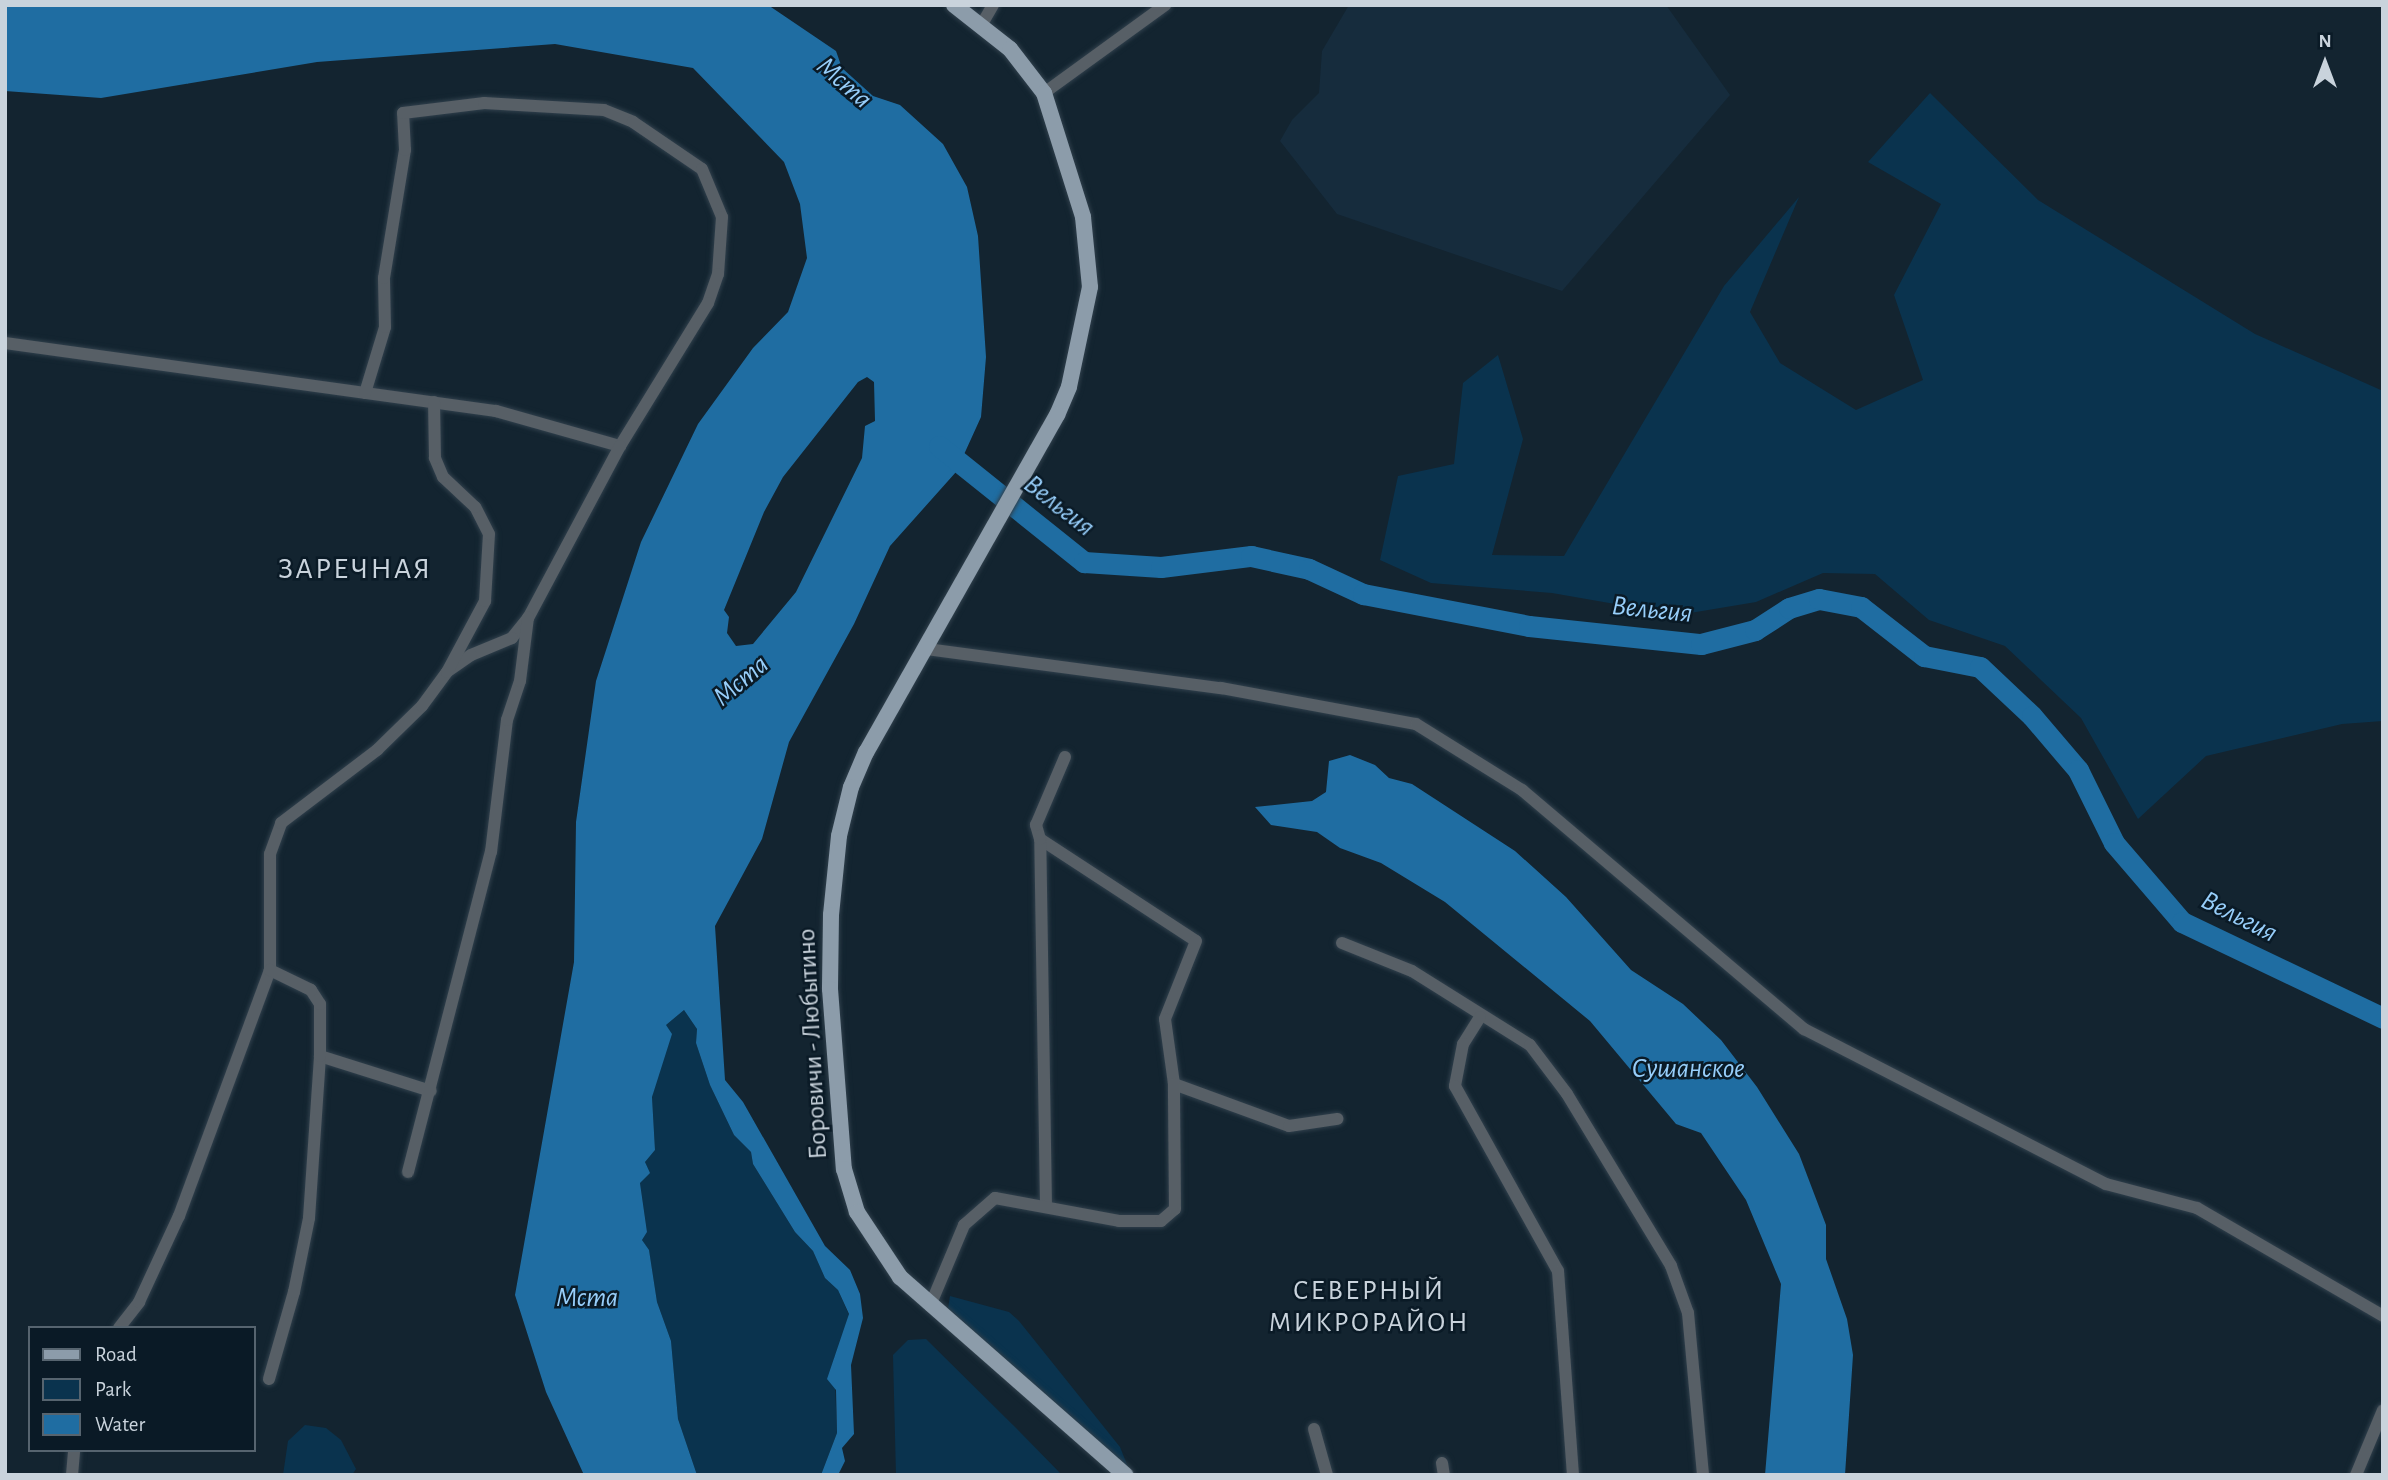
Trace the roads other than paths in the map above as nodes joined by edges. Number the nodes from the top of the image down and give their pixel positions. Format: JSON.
{"nodes":[{"id":1,"x":954,"y":5,"type":"edge"},
{"id":2,"x":993,"y":5,"type":"edge"},
{"id":3,"x":1165,"y":5,"type":"edge"},
{"id":4,"x":982,"y":24,"type":"junction"},
{"id":5,"x":1044,"y":93,"type":"junction"},
{"id":6,"x":5,"y":342,"type":"edge"},
{"id":7,"x":365,"y":393,"type":"junction"},
{"id":8,"x":434,"y":402,"type":"junction"},
{"id":9,"x":620,"y":446,"type":"junction"},
{"id":10,"x":528,"y":618,"type":"junction"},
{"id":11,"x":927,"y":649,"type":"junction"},
{"id":12,"x":447,"y":672,"type":"junction"},
{"id":13,"x":1065,"y":757,"type":"dead end"},
{"id":14,"x":1040,"y":839,"type":"junction"},
{"id":15,"x":1342,"y":943,"type":"dead end"},
{"id":16,"x":270,"y":970,"type":"junction"},
{"id":17,"x":1480,"y":1017,"type":"junction"},
{"id":18,"x":320,"y":1056,"type":"junction"},
{"id":19,"x":1174,"y":1084,"type":"junction"},
{"id":20,"x":431,"y":1091,"type":"junction"},
{"id":21,"x":1337,"y":1119,"type":"dead end"},
{"id":22,"x":408,"y":1172,"type":"dead end"},
{"id":23,"x":1046,"y":1206,"type":"junction"},
{"id":24,"x":936,"y":1311,"type":"junction"},
{"id":25,"x":2383,"y":1316,"type":"edge"},
{"id":26,"x":121,"y":1326,"type":"edge"},
{"id":27,"x":269,"y":1379,"type":"dead end"},
{"id":28,"x":2383,"y":1410,"type":"edge"},
{"id":29,"x":1314,"y":1429,"type":"dead end"},
{"id":30,"x":74,"y":1452,"type":"edge"},
{"id":31,"x":72,"y":1475,"type":"edge"},
{"id":32,"x":1125,"y":1475,"type":"edge"},
{"id":33,"x":1326,"y":1475,"type":"edge"},
{"id":34,"x":1573,"y":1475,"type":"edge"},
{"id":35,"x":1703,"y":1475,"type":"edge"},
{"id":36,"x":2356,"y":1475,"type":"edge"}],
"edges":[{"from":1,"to":4,"type":"main road"},
{"from":2,"to":4,"type":"street"},
{"from":3,"to":5,"type":"street"},
{"from":4,"to":5,"type":"main road"},
{"from":5,"to":11,"type":"main road","name":"Боровичи - Любытино"},
{"from":6,"to":7,"type":"street"},
{"from":7,"to":8,"type":"street"},
{"from":7,"to":9,"type":"street"},
{"from":8,"to":9,"type":"street"},
{"from":8,"to":12,"type":"street"},
{"from":9,"to":10,"type":"street"},
{"from":10,"to":12,"type":"street"},
{"from":10,"to":20,"type":"street"},
{"from":11,"to":24,"type":"main road","name":"Боровичи - Любытино"},
{"from":11,"to":25,"type":"street"},
{"from":12,"to":16,"type":"street"},
{"from":13,"to":14,"type":"street"},
{"from":14,"to":19,"type":"street"},
{"from":14,"to":23,"type":"street"},
{"from":15,"to":17,"type":"street"},
{"from":16,"to":18,"type":"street"},
{"from":16,"to":26,"type":"street"},
{"from":17,"to":34,"type":"street"},
{"from":17,"to":35,"type":"street"},
{"from":18,"to":20,"type":"street"},
{"from":18,"to":27,"type":"street"},
{"from":19,"to":21,"type":"street"},
{"from":19,"to":23,"type":"street"},
{"from":20,"to":22,"type":"street"},
{"from":23,"to":24,"type":"street"},
{"from":24,"to":32,"type":"main road","name":"Боровичи - Любытино"},
{"from":28,"to":36,"type":"street"},
{"from":29,"to":33,"type":"street"},
{"from":30,"to":31,"type":"street"}]}
